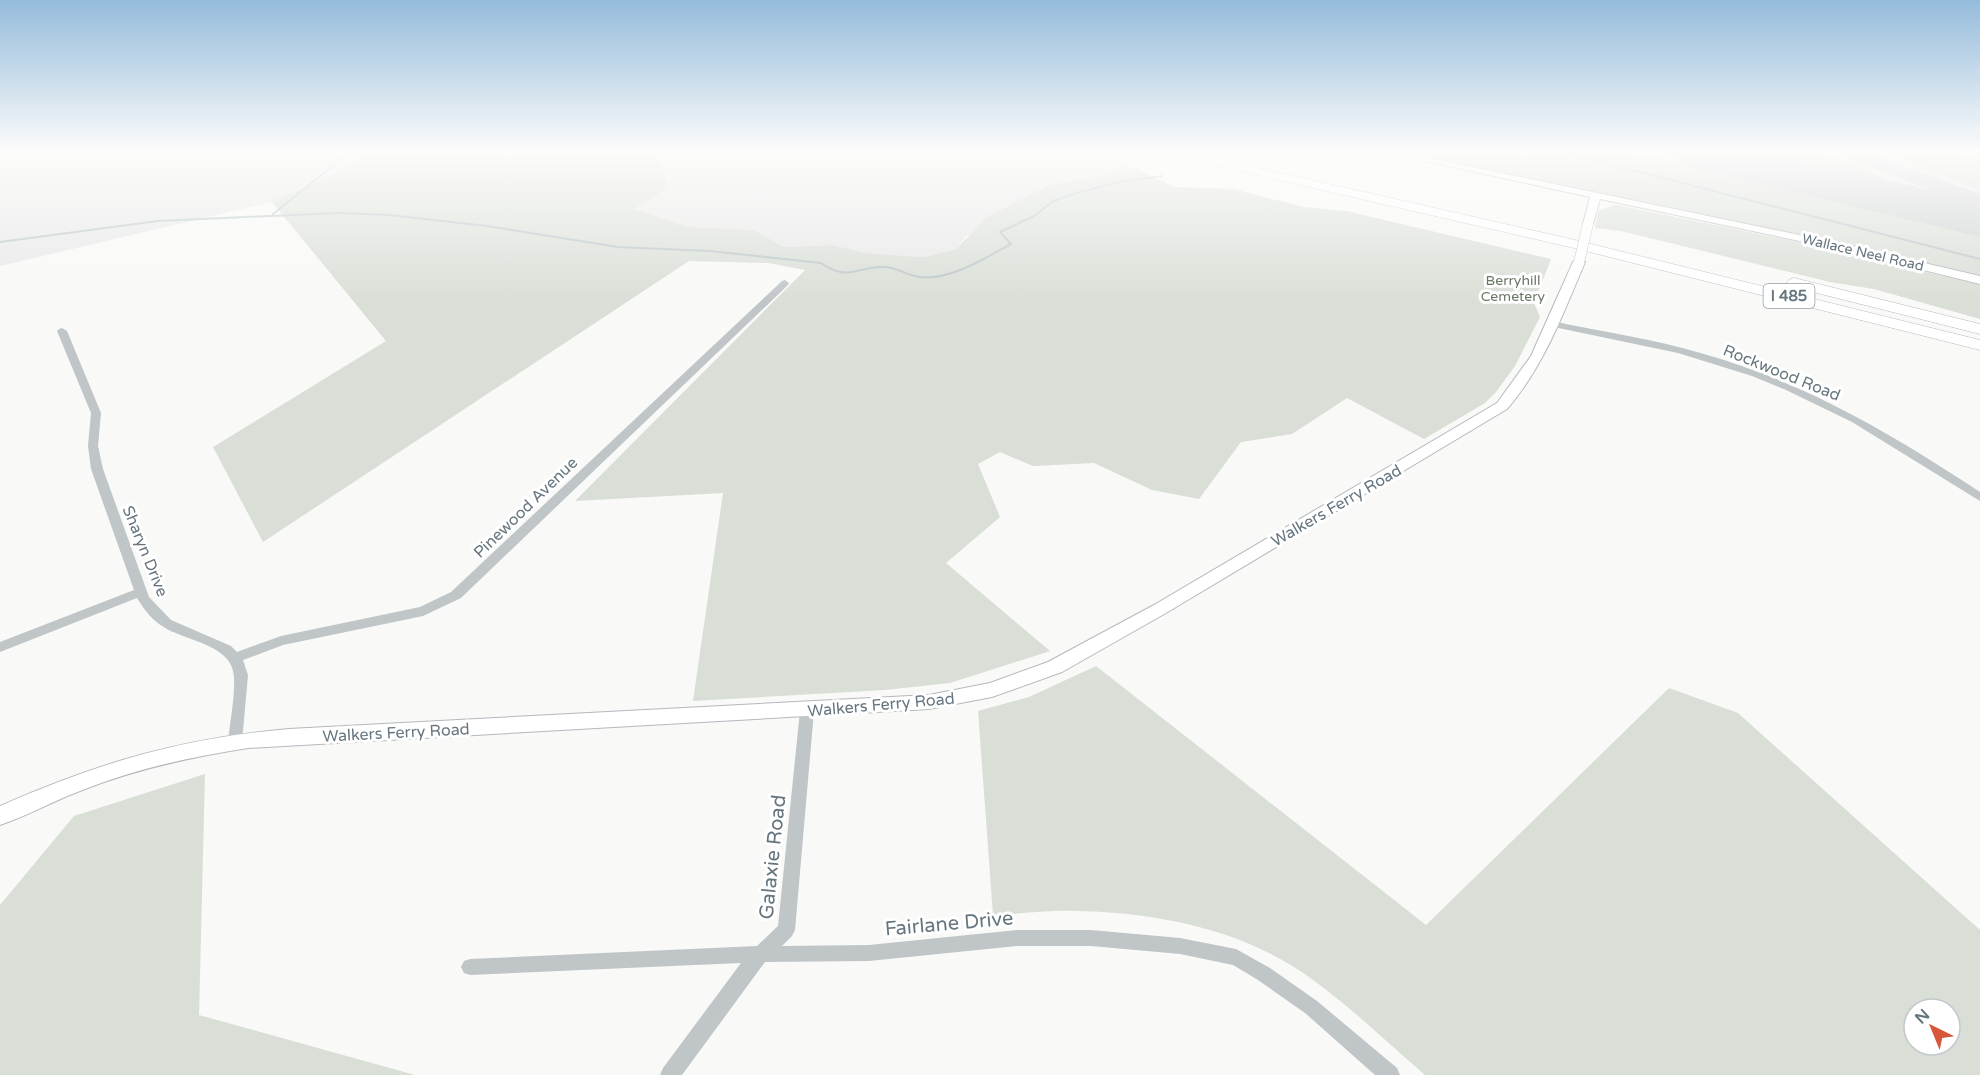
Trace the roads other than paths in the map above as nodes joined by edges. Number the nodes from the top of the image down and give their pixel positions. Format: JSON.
{"nodes":[{"id":1,"x":1396,"y":203,"type":"edge"},
{"id":2,"x":1451,"y":203,"type":"edge"},
{"id":3,"x":1594,"y":203,"type":"edge"},
{"id":4,"x":1635,"y":203,"type":"edge"},
{"id":5,"x":1980,"y":280,"type":"edge"},
{"id":6,"x":785,"y":283,"type":"dead end"},
{"id":7,"x":1552,"y":324,"type":"junction"},
{"id":8,"x":1980,"y":329,"type":"edge"},
{"id":9,"x":62,"y":331,"type":"dead end"},
{"id":10,"x":1980,"y":345,"type":"edge"},
{"id":11,"x":1980,"y":497,"type":"edge"},
{"id":12,"x":141,"y":592,"type":"junction"},
{"id":13,"x":0,"y":647,"type":"edge"},
{"id":14,"x":235,"y":658,"type":"junction"},
{"id":15,"x":807,"y":711,"type":"junction"},
{"id":16,"x":235,"y":742,"type":"junction"},
{"id":17,"x":0,"y":816,"type":"edge"},
{"id":18,"x":762,"y":954,"type":"junction"},
{"id":19,"x":470,"y":967,"type":"dead end"},
{"id":20,"x":670,"y":1075,"type":"edge"},
{"id":21,"x":1390,"y":1075,"type":"edge"}],
"edges":[{"from":1,"to":10,"type":"highway","number":"I 485"},
{"from":2,"to":8,"type":"highway","number":"I 485"},
{"from":3,"to":7,"type":"street","name":"Walkers Ferry Road","bridge":true},
{"from":4,"to":5,"type":"street","name":"Wallace Neel Road"},
{"from":6,"to":14,"type":"street","name":"Pinewood Avenue"},
{"from":7,"to":11,"type":"street","name":"Rockwood Road"},
{"from":7,"to":15,"type":"street","name":"Walkers Ferry Road"},
{"from":9,"to":12,"type":"street","name":"Sharyn Drive"},
{"from":12,"to":13,"type":"street"},
{"from":12,"to":14,"type":"street","name":"Sharyn Drive"},
{"from":14,"to":16,"type":"street"},
{"from":15,"to":16,"type":"street","name":"Walkers Ferry Road"},
{"from":15,"to":18,"type":"street","name":"Galaxie Road"},
{"from":16,"to":17,"type":"street","name":"Walkers Ferry Road"},
{"from":18,"to":19,"type":"street","name":"Fairlane Drive"},
{"from":18,"to":20,"type":"street","name":"Galaxie Road"},
{"from":18,"to":21,"type":"street","name":"Fairlane Drive"}]}
